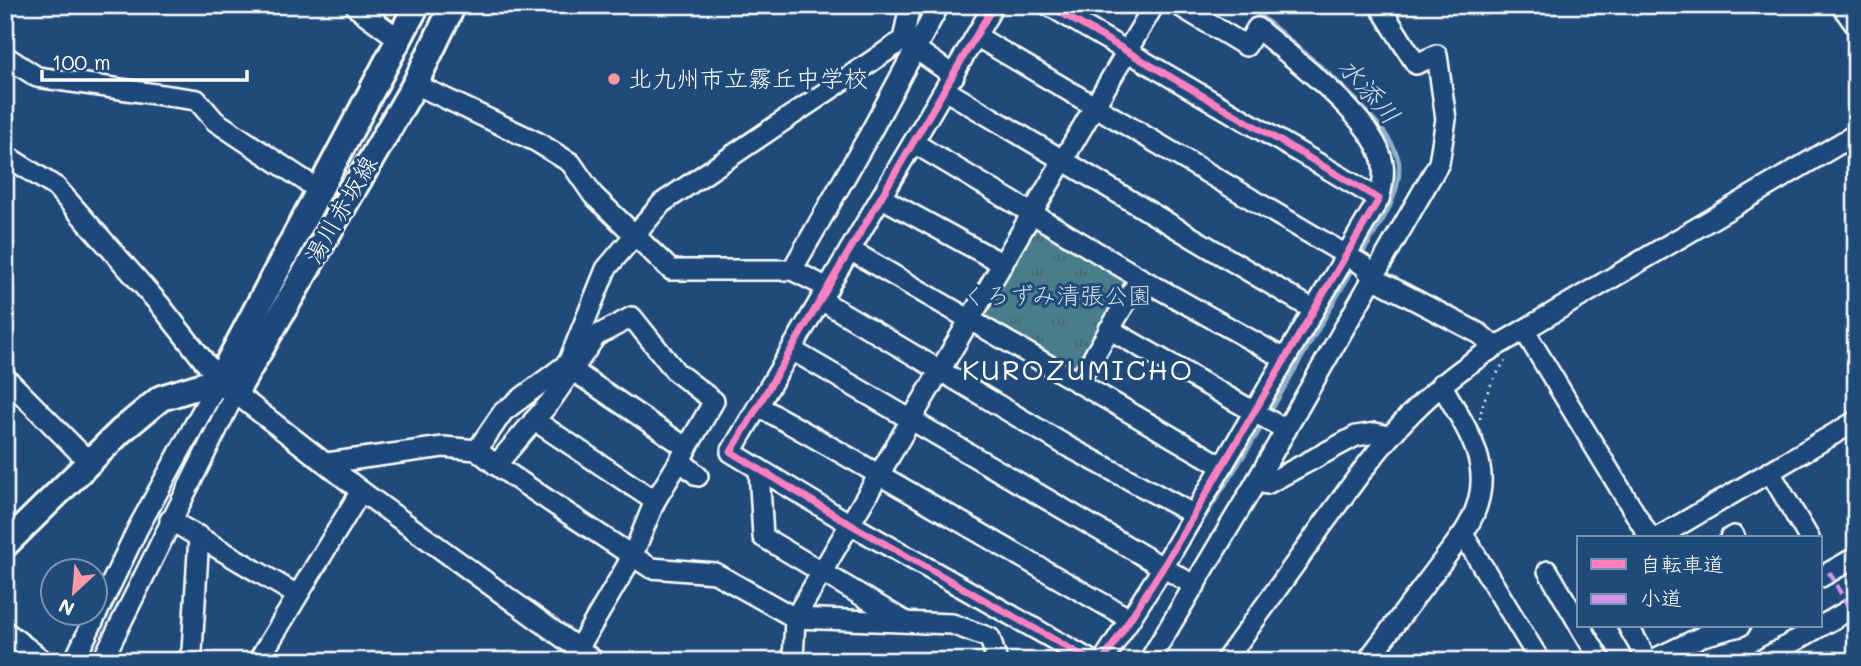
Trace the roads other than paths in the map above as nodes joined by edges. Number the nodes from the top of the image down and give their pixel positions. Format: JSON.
{"nodes":[{"id":1,"x":358,"y":5,"type":"edge"},
{"id":2,"x":417,"y":5,"type":"edge"},
{"id":3,"x":453,"y":5,"type":"edge"},
{"id":4,"x":909,"y":5,"type":"edge"},
{"id":5,"x":939,"y":5,"type":"edge"},
{"id":6,"x":994,"y":5,"type":"edge"},
{"id":7,"x":1048,"y":5,"type":"edge"},
{"id":8,"x":1154,"y":5,"type":"edge"},
{"id":9,"x":1178,"y":5,"type":"edge"},
{"id":10,"x":1378,"y":5,"type":"edge"},
{"id":11,"x":1841,"y":5,"type":"edge"},
{"id":12,"x":1856,"y":26,"type":"edge"},
{"id":13,"x":976,"y":36,"type":"junction"},
{"id":14,"x":399,"y":39,"type":"junction"},
{"id":15,"x":909,"y":44,"type":"junction"},
{"id":16,"x":1128,"y":50,"type":"junction"},
{"id":17,"x":5,"y":57,"type":"edge"},
{"id":18,"x":950,"y":83,"type":"junction"},
{"id":19,"x":415,"y":84,"type":"junction"},
{"id":20,"x":1094,"y":106,"type":"junction"},
{"id":21,"x":1856,"y":134,"type":"edge"},
{"id":22,"x":914,"y":143,"type":"junction"},
{"id":23,"x":1063,"y":160,"type":"junction"},
{"id":24,"x":8,"y":162,"type":"edge"},
{"id":25,"x":319,"y":190,"type":"junction"},
{"id":26,"x":881,"y":198,"type":"junction"},
{"id":27,"x":1379,"y":198,"type":"junction"},
{"id":28,"x":1033,"y":212,"type":"junction"},
{"id":29,"x":633,"y":234,"type":"junction"},
{"id":30,"x":850,"y":250,"type":"junction"},
{"id":31,"x":1003,"y":264,"type":"junction"},
{"id":32,"x":1359,"y":264,"type":"junction"},
{"id":33,"x":792,"y":270,"type":"junction"},
{"id":34,"x":1140,"y":278,"type":"junction"},
{"id":35,"x":825,"y":294,"type":"junction"},
{"id":36,"x":1314,"y":310,"type":"junction"},
{"id":37,"x":970,"y":321,"type":"junction"},
{"id":38,"x":1110,"y":329,"type":"junction"},
{"id":39,"x":1524,"y":330,"type":"junction"},
{"id":40,"x":792,"y":350,"type":"junction"},
{"id":41,"x":1501,"y":353,"type":"junction"},
{"id":42,"x":1285,"y":359,"type":"junction"},
{"id":43,"x":941,"y":369,"type":"junction"},
{"id":44,"x":572,"y":370,"type":"junction"},
{"id":45,"x":5,"y":377,"type":"edge"},
{"id":46,"x":1078,"y":383,"type":"junction"},
{"id":47,"x":1441,"y":384,"type":"junction"},
{"id":48,"x":227,"y":387,"type":"junction"},
{"id":49,"x":758,"y":406,"type":"junction"},
{"id":50,"x":1255,"y":411,"type":"junction"},
{"id":51,"x":911,"y":419,"type":"junction"},
{"id":52,"x":534,"y":420,"type":"junction"},
{"id":53,"x":1856,"y":421,"type":"edge"},
{"id":54,"x":1286,"y":430,"type":"junction"},
{"id":55,"x":1389,"y":436,"type":"junction"},
{"id":56,"x":477,"y":450,"type":"junction"},
{"id":57,"x":684,"y":454,"type":"junction"},
{"id":58,"x":89,"y":462,"type":"junction"},
{"id":59,"x":327,"y":463,"type":"junction"},
{"id":60,"x":496,"y":466,"type":"junction"},
{"id":61,"x":1222,"y":466,"type":"junction"},
{"id":62,"x":759,"y":469,"type":"junction"},
{"id":63,"x":1770,"y":472,"type":"junction"},
{"id":64,"x":880,"y":473,"type":"junction"},
{"id":65,"x":698,"y":476,"type":"dead end"},
{"id":66,"x":1256,"y":482,"type":"junction"},
{"id":67,"x":361,"y":491,"type":"junction"},
{"id":68,"x":654,"y":501,"type":"junction"},
{"id":69,"x":1193,"y":514,"type":"junction"},
{"id":70,"x":170,"y":520,"type":"junction"},
{"id":71,"x":850,"y":524,"type":"junction"},
{"id":72,"x":1463,"y":534,"type":"junction"},
{"id":73,"x":199,"y":536,"type":"junction"},
{"id":74,"x":1649,"y":536,"type":"edge"},
{"id":75,"x":1660,"y":536,"type":"edge"},
{"id":76,"x":1808,"y":536,"type":"edge"},
{"id":77,"x":5,"y":545,"type":"edge"},
{"id":78,"x":632,"y":557,"type":"junction"},
{"id":79,"x":1856,"y":557,"type":"edge"},
{"id":80,"x":1824,"y":569,"type":"edge"},
{"id":81,"x":823,"y":571,"type":"junction"},
{"id":82,"x":1548,"y":571,"type":"dead end"},
{"id":83,"x":1168,"y":572,"type":"junction"},
{"id":84,"x":1195,"y":586,"type":"junction"},
{"id":85,"x":1571,"y":590,"type":"edge"},
{"id":86,"x":297,"y":595,"type":"junction"},
{"id":87,"x":1856,"y":606,"type":"edge"},
{"id":88,"x":1577,"y":613,"type":"edge"},
{"id":89,"x":796,"y":618,"type":"junction"},
{"id":90,"x":1130,"y":619,"type":"junction"},
{"id":91,"x":907,"y":622,"type":"junction"},
{"id":92,"x":1822,"y":625,"type":"edge"},
{"id":93,"x":1582,"y":628,"type":"edge"},
{"id":94,"x":1629,"y":628,"type":"edge"},
{"id":95,"x":1733,"y":628,"type":"edge"},
{"id":96,"x":1818,"y":628,"type":"edge"},
{"id":97,"x":5,"y":631,"type":"edge"},
{"id":98,"x":575,"y":654,"type":"edge"},
{"id":99,"x":44,"y":661,"type":"edge"},
{"id":100,"x":75,"y":661,"type":"edge"},
{"id":101,"x":102,"y":661,"type":"edge"},
{"id":102,"x":187,"y":661,"type":"edge"},
{"id":103,"x":258,"y":661,"type":"edge"},
{"id":104,"x":595,"y":661,"type":"edge"},
{"id":105,"x":793,"y":661,"type":"edge"},
{"id":106,"x":997,"y":661,"type":"edge"},
{"id":107,"x":1092,"y":661,"type":"edge"},
{"id":108,"x":1103,"y":661,"type":"edge"},
{"id":109,"x":1149,"y":661,"type":"edge"},
{"id":110,"x":1225,"y":661,"type":"edge"},
{"id":111,"x":1367,"y":661,"type":"edge"},
{"id":112,"x":1540,"y":661,"type":"edge"},
{"id":113,"x":1601,"y":661,"type":"edge"},
{"id":114,"x":1649,"y":661,"type":"edge"},
{"id":115,"x":1760,"y":661,"type":"edge"}],
"edges":[{"from":1,"to":14,"type":"street"},
{"from":2,"to":14,"type":"main road","name":"湯川赤坂線"},
{"from":3,"to":19,"type":"main road","name":"湯川赤坂線"},
{"from":4,"to":15,"type":"street"},
{"from":5,"to":15,"type":"street"},
{"from":6,"to":13,"type":"street"},
{"from":7,"to":16,"type":"street"},
{"from":8,"to":16,"type":"street"},
{"from":9,"to":27,"type":"street"},
{"from":10,"to":32,"type":"street"},
{"from":11,"to":12,"type":"street"},
{"from":13,"to":18,"type":"street"},
{"from":13,"to":20,"type":"street"},
{"from":14,"to":25,"type":"main road","name":"湯川赤坂線"},
{"from":15,"to":18,"type":"street"},
{"from":15,"to":29,"type":"street"},
{"from":15,"to":33,"type":"street"},
{"from":16,"to":20,"type":"street"},
{"from":16,"to":27,"type":"street"},
{"from":17,"to":25,"type":"street"},
{"from":18,"to":22,"type":"street"},
{"from":18,"to":23,"type":"street"},
{"from":19,"to":29,"type":"street"},
{"from":19,"to":48,"type":"main road","name":"湯川赤坂線"},
{"from":20,"to":23,"type":"street"},
{"from":20,"to":32,"type":"street"},
{"from":21,"to":39,"type":"street"},
{"from":22,"to":26,"type":"street"},
{"from":22,"to":28,"type":"street"},
{"from":23,"to":28,"type":"street"},
{"from":23,"to":36,"type":"street"},
{"from":24,"to":48,"type":"street"},
{"from":25,"to":48,"type":"main road","name":"湯川赤坂線"},
{"from":26,"to":30,"type":"street"},
{"from":26,"to":31,"type":"street"},
{"from":27,"to":32,"type":"street"},
{"from":28,"to":31,"type":"street"},
{"from":28,"to":34,"type":"street"},
{"from":29,"to":33,"type":"street"},
{"from":29,"to":56,"type":"street"},
{"from":30,"to":35,"type":"street"},
{"from":30,"to":37,"type":"street"},
{"from":31,"to":37,"type":"street"},
{"from":32,"to":36,"type":"street"},
{"from":32,"to":41,"type":"street"},
{"from":32,"to":54,"type":"street"},
{"from":33,"to":35,"type":"street"},
{"from":34,"to":38,"type":"street"},
{"from":34,"to":42,"type":"street"},
{"from":35,"to":40,"type":"street"},
{"from":35,"to":43,"type":"street"},
{"from":36,"to":42,"type":"street"},
{"from":37,"to":43,"type":"street"},
{"from":37,"to":46,"type":"street"},
{"from":38,"to":46,"type":"street"},
{"from":38,"to":50,"type":"street"},
{"from":39,"to":41,"type":"street"},
{"from":39,"to":74,"type":"street"},
{"from":40,"to":49,"type":"street"},
{"from":40,"to":51,"type":"street"},
{"from":41,"to":47,"type":"street"},
{"from":42,"to":50,"type":"street"},
{"from":43,"to":51,"type":"street"},
{"from":43,"to":69,"type":"street"},
{"from":44,"to":52,"type":"street"},
{"from":44,"to":57,"type":"street"},
{"from":44,"to":57,"type":"street"},
{"from":45,"to":58,"type":"street"},
{"from":46,"to":61,"type":"street"},
{"from":47,"to":55,"type":"street"},
{"from":47,"to":72,"type":"street"},
{"from":48,"to":58,"type":"main road"},
{"from":48,"to":59,"type":"street"},
{"from":48,"to":70,"type":"street"},
{"from":48,"to":100,"type":"street"},
{"from":49,"to":62,"type":"street"},
{"from":49,"to":64,"type":"street"},
{"from":50,"to":54,"type":"street"},
{"from":50,"to":61,"type":"street"},
{"from":51,"to":64,"type":"street"},
{"from":51,"to":83,"type":"street"},
{"from":52,"to":60,"type":"street"},
{"from":52,"to":68,"type":"street"},
{"from":53,"to":63,"type":"street"},
{"from":54,"to":66,"type":"street"},
{"from":55,"to":66,"type":"street"},
{"from":55,"to":110,"type":"street"},
{"from":56,"to":59,"type":"street"},
{"from":56,"to":60,"type":"street"},
{"from":57,"to":65,"type":"street"},
{"from":57,"to":68,"type":"street"},
{"from":58,"to":77,"type":"main road"},
{"from":59,"to":67,"type":"street"},
{"from":60,"to":78,"type":"street"},
{"from":61,"to":69,"type":"street"},
{"from":62,"to":71,"type":"street"},
{"from":62,"to":81,"type":"street"},
{"from":63,"to":75,"type":"street"},
{"from":63,"to":76,"type":"street"},
{"from":64,"to":71,"type":"street"},
{"from":64,"to":90,"type":"street"},
{"from":66,"to":84,"type":"street"},
{"from":67,"to":86,"type":"street"},
{"from":67,"to":98,"type":"street"},
{"from":68,"to":78,"type":"street"},
{"from":69,"to":83,"type":"street"},
{"from":70,"to":73,"type":"street"},
{"from":70,"to":101,"type":"street"},
{"from":71,"to":81,"type":"street"},
{"from":71,"to":107,"type":"street"},
{"from":72,"to":111,"type":"street"},
{"from":72,"to":112,"type":"street"},
{"from":73,"to":86,"type":"street"},
{"from":73,"to":102,"type":"street"},
{"from":78,"to":89,"type":"street"},
{"from":78,"to":98,"type":"street"},
{"from":79,"to":80,"type":"street"},
{"from":81,"to":89,"type":"street"},
{"from":81,"to":91,"type":"street"},
{"from":82,"to":85,"type":"street"},
{"from":83,"to":84,"type":"street"},
{"from":83,"to":90,"type":"street"},
{"from":84,"to":109,"type":"street"},
{"from":85,"to":88,"type":"street"},
{"from":86,"to":103,"type":"street"},
{"from":87,"to":92,"type":"street"},
{"from":89,"to":91,"type":"street"},
{"from":89,"to":105,"type":"street"},
{"from":90,"to":108,"type":"street"},
{"from":91,"to":106,"type":"street"},
{"from":93,"to":113,"type":"street"},
{"from":94,"to":114,"type":"street"},
{"from":95,"to":114,"type":"street"},
{"from":96,"to":115,"type":"street"},
{"from":97,"to":99,"type":"street"},
{"from":98,"to":104,"type":"street"}]}
